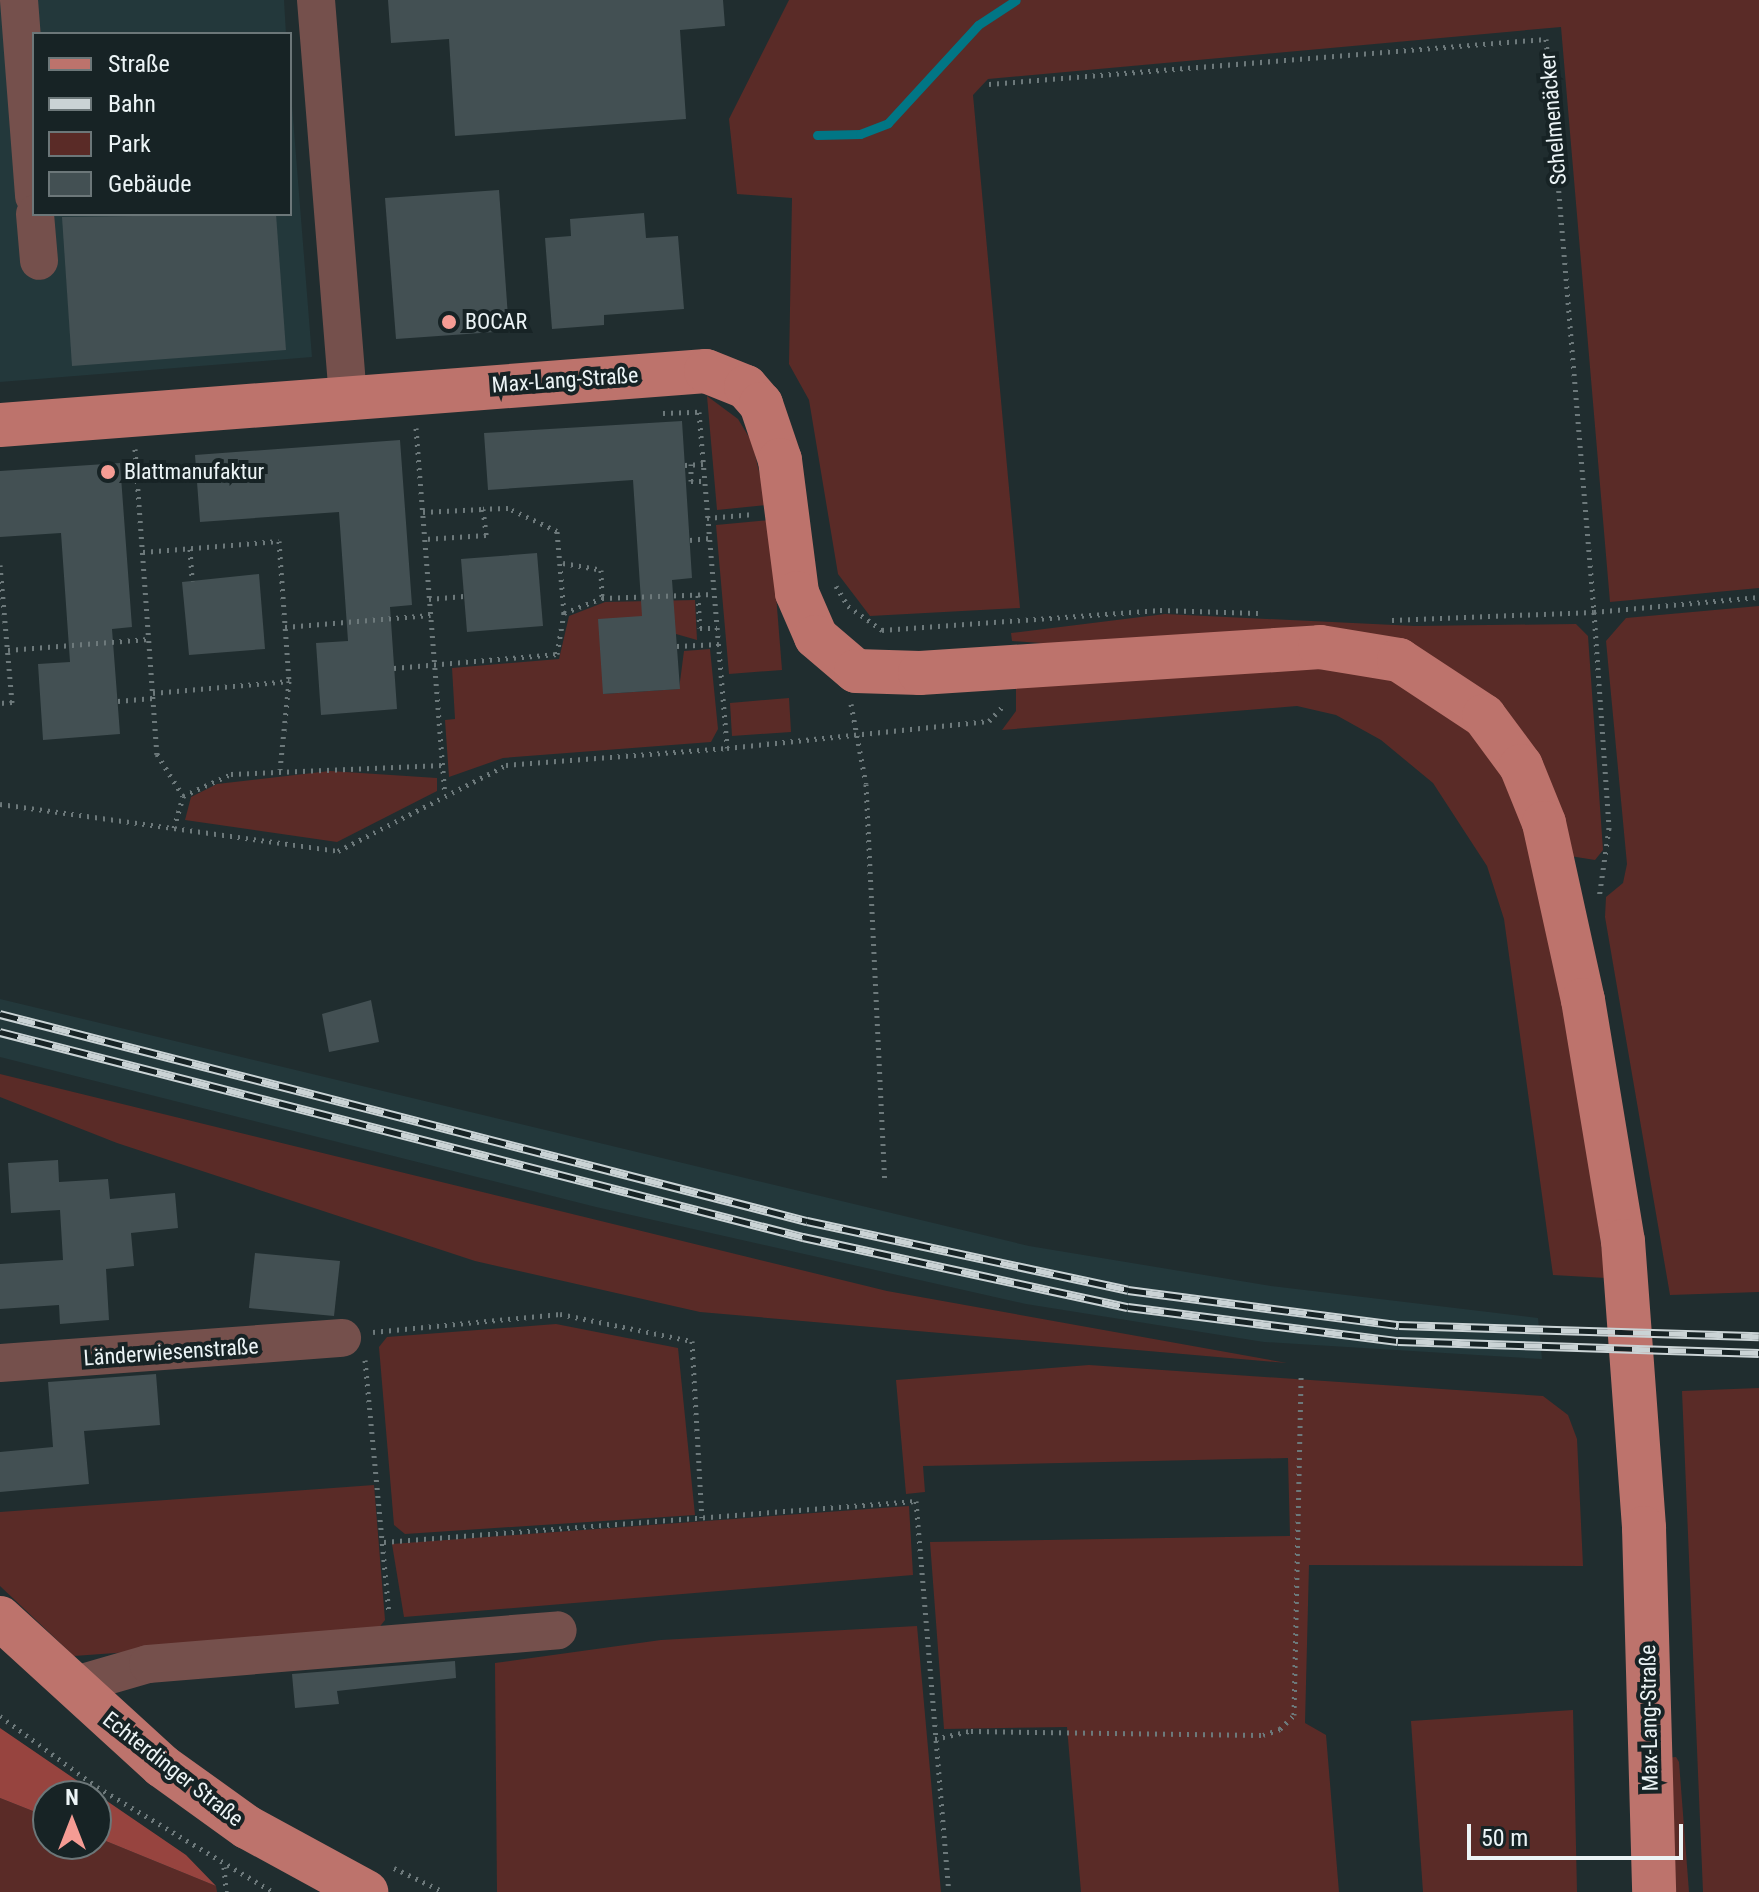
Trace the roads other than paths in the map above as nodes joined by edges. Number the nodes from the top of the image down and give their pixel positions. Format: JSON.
{"nodes":[{"id":1,"x":19,"y":0,"type":"edge"},
{"id":2,"x":316,"y":0,"type":"edge"},
{"id":3,"x":32,"y":170,"type":"edge"},
{"id":4,"x":35,"y":216,"type":"edge"},
{"id":5,"x":39,"y":261,"type":"dead end"},
{"id":6,"x":348,"y":396,"type":"junction"},
{"id":7,"x":0,"y":425,"type":"edge"},
{"id":8,"x":349,"y":1342,"type":"road end"},
{"id":9,"x":0,"y":1363,"type":"edge"},
{"id":10,"x":0,"y":1618,"type":"edge"},
{"id":11,"x":558,"y":1630,"type":"dead end"},
{"id":12,"x":72,"y":1686,"type":"junction"},
{"id":13,"x":366,"y":1892,"type":"edge"},
{"id":14,"x":1654,"y":1892,"type":"edge"}],
"edges":[{"from":1,"to":3,"type":"street"},
{"from":2,"to":6,"type":"street"},
{"from":4,"to":5,"type":"street"},
{"from":6,"to":7,"type":"main road","name":"Max-Lang-Straße"},
{"from":6,"to":14,"type":"main road","name":"Max-Lang-Straße"},
{"from":8,"to":9,"type":"street","name":"Länderwiesenstraße"},
{"from":10,"to":12,"type":"main road","name":"Echterdinger Straße"},
{"from":11,"to":12,"type":"street"},
{"from":12,"to":13,"type":"main road","name":"Echterdinger Straße"}]}
